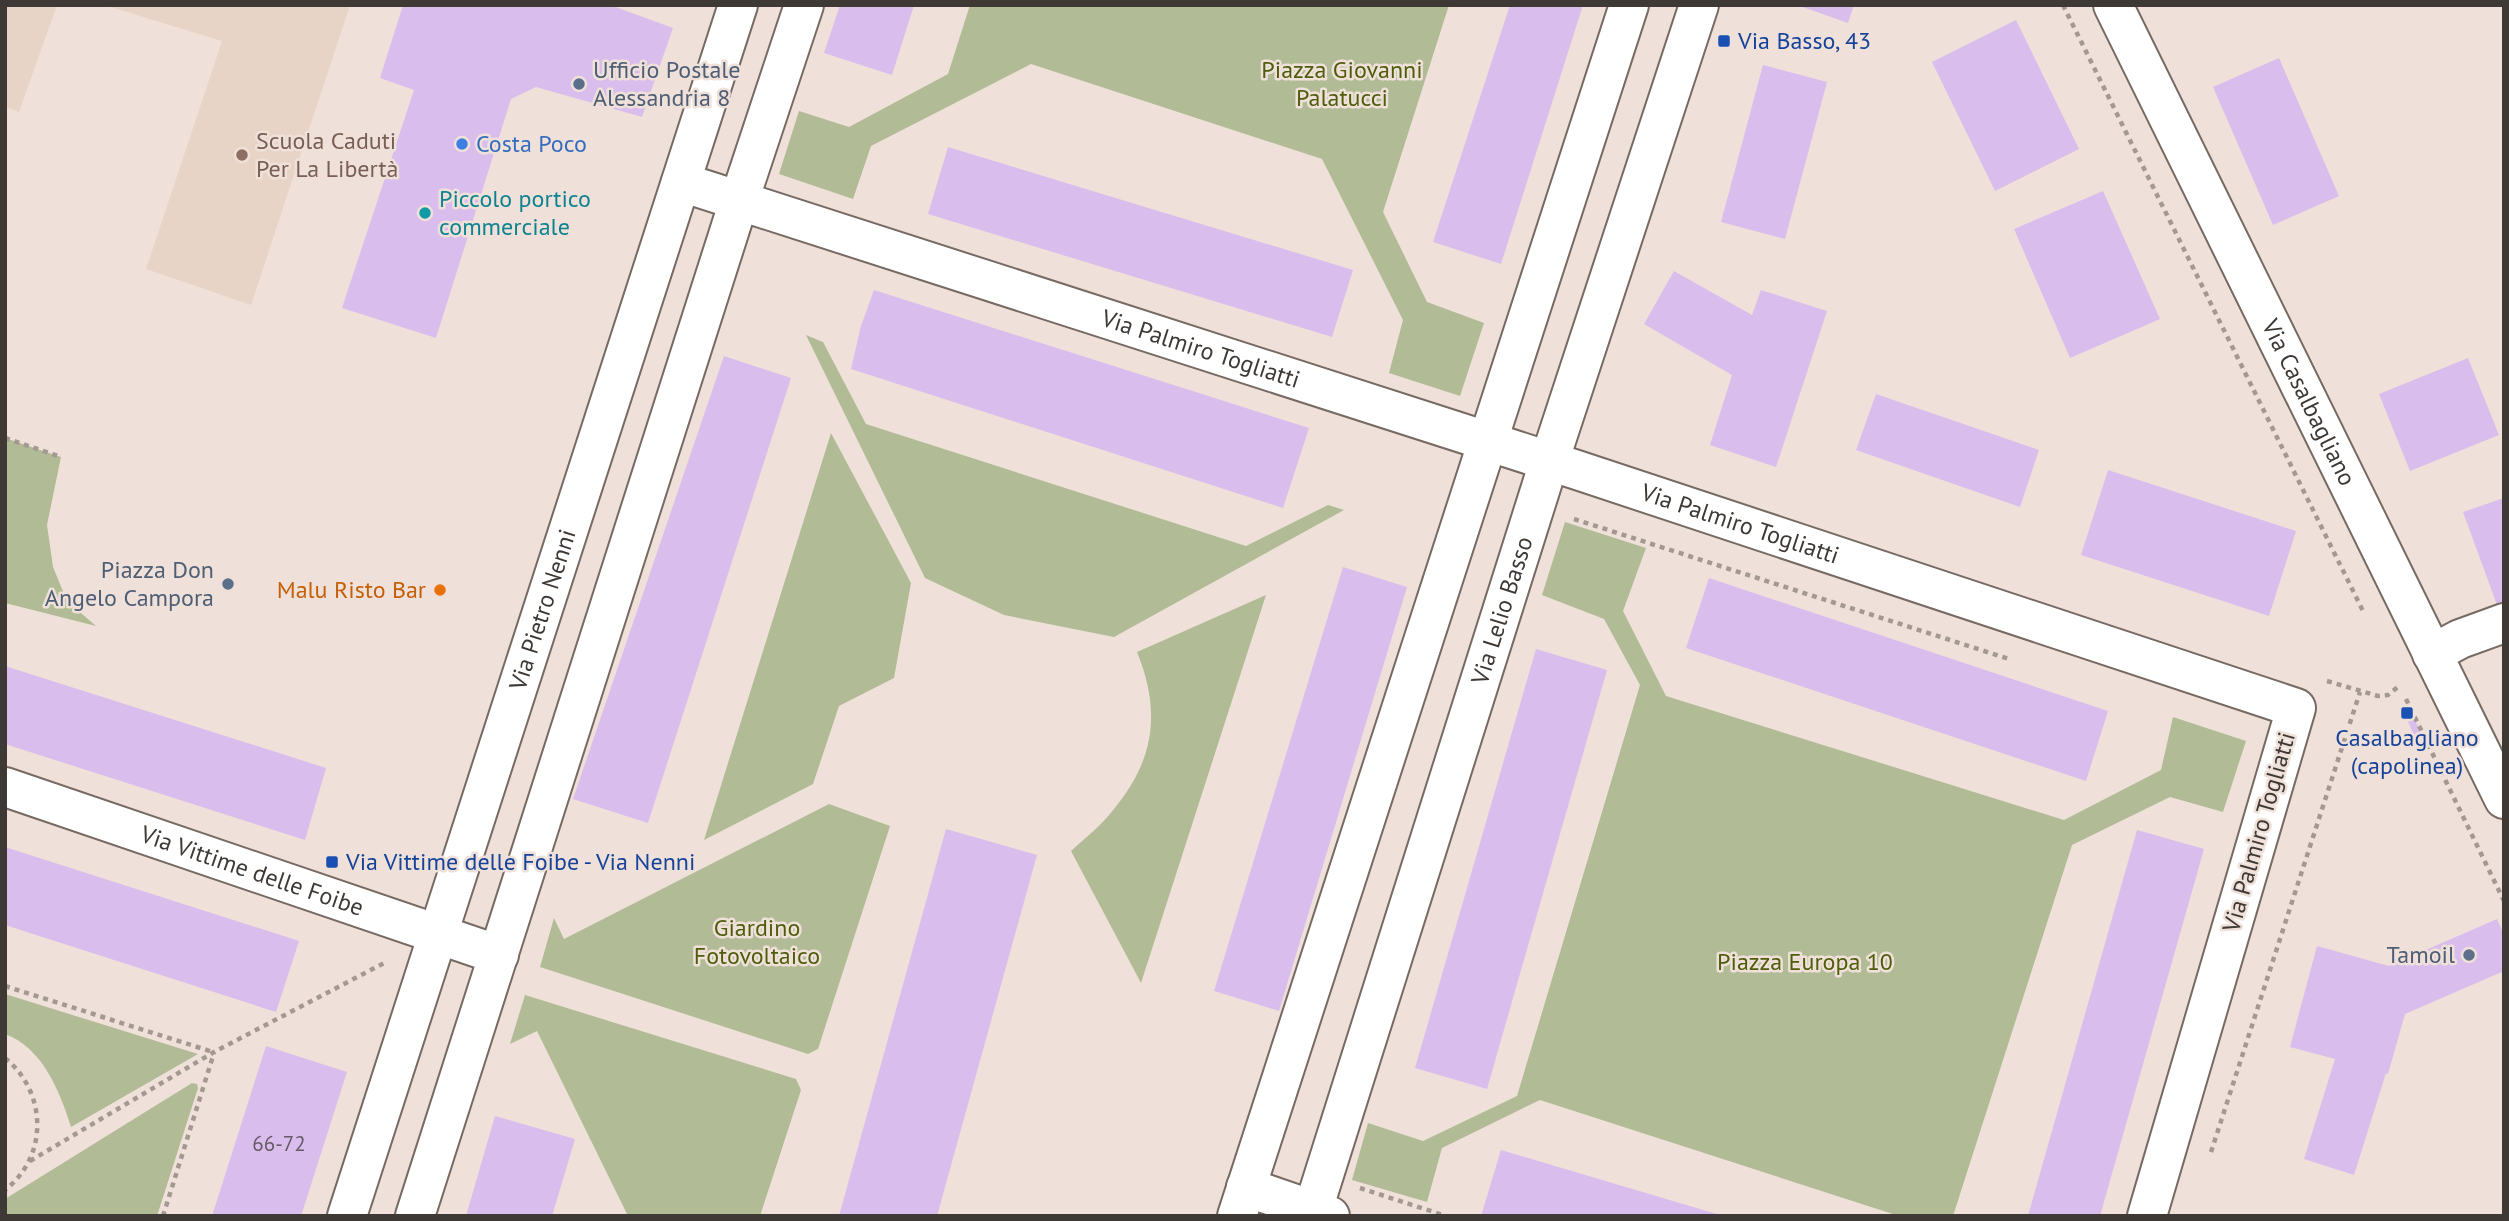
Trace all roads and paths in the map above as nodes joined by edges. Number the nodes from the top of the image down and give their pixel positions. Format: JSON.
{"nodes":[{"id":1,"x":738,"y":5,"type":"edge"},
{"id":2,"x":804,"y":5,"type":"edge"},
{"id":3,"x":1629,"y":5,"type":"edge"},
{"id":4,"x":1699,"y":5,"type":"edge"},
{"id":5,"x":2063,"y":5,"type":"edge"},
{"id":6,"x":2113,"y":5,"type":"edge"},
{"id":7,"x":681,"y":182,"type":"junction"},
{"id":8,"x":739,"y":201,"type":"junction"},
{"id":9,"x":5,"y":438,"type":"edge"},
{"id":10,"x":1488,"y":441,"type":"junction"},
{"id":11,"x":61,"y":457,"type":"dead end"},
{"id":12,"x":1549,"y":462,"type":"junction"},
{"id":13,"x":1563,"y":516,"type":"dead end"},
{"id":14,"x":2369,"y":623,"type":"dead end"},
{"id":15,"x":2504,"y":623,"type":"edge"},
{"id":16,"x":2432,"y":654,"type":"junction"},
{"id":17,"x":2015,"y":661,"type":"dead end"},
{"id":18,"x":2393,"y":673,"type":"dead end"},
{"id":19,"x":2360,"y":692,"type":"dead end"},
{"id":20,"x":5,"y":787,"type":"edge"},
{"id":21,"x":2504,"y":799,"type":"edge"},
{"id":22,"x":2504,"y":901,"type":"edge"},
{"id":23,"x":438,"y":936,"type":"junction"},
{"id":24,"x":499,"y":955,"type":"junction"},
{"id":25,"x":389,"y":961,"type":"dead end"},
{"id":26,"x":5,"y":986,"type":"edge"},
{"id":27,"x":214,"y":1052,"type":"junction"},
{"id":28,"x":5,"y":1058,"type":"edge"},
{"id":29,"x":30,"y":1161,"type":"junction"},
{"id":30,"x":2207,"y":1163,"type":"dead end"},
{"id":31,"x":5,"y":1190,"type":"edge"},
{"id":32,"x":1242,"y":1202,"type":"edge"},
{"id":33,"x":1318,"y":1214,"type":"edge"},
{"id":34,"x":163,"y":1216,"type":"edge"},
{"id":35,"x":347,"y":1216,"type":"edge"},
{"id":36,"x":415,"y":1216,"type":"edge"},
{"id":37,"x":2147,"y":1216,"type":"edge"}],
"edges":[{"from":1,"to":7,"type":"street","name":"Via Pietro Nenni"},
{"from":2,"to":8,"type":"street"},
{"from":3,"to":10,"type":"street"},
{"from":4,"to":12,"type":"street","name":"Via Lelio Basso"},
{"from":5,"to":14,"type":"path"},
{"from":6,"to":16,"type":"street","name":"Via Casalbagliano"},
{"from":7,"to":8,"type":"street","name":"Via Palmiro Togliatti"},
{"from":7,"to":23,"type":"street","name":"Via Pietro Nenni"},
{"from":8,"to":10,"type":"street","name":"Via Palmiro Togliatti"},
{"from":8,"to":24,"type":"street"},
{"from":9,"to":11,"type":"path"},
{"from":10,"to":12,"type":"street","name":"Via Palmiro Togliatti"},
{"from":10,"to":32,"type":"street"},
{"from":12,"to":33,"type":"street","name":"Via Lelio Basso"},
{"from":12,"to":37,"type":"street","name":"Via Palmiro Togliatti"},
{"from":13,"to":17,"type":"path"},
{"from":15,"to":16,"type":"street"},
{"from":16,"to":21,"type":"street","name":"Via Casalbagliano"},
{"from":18,"to":22,"type":"path"},
{"from":19,"to":30,"type":"path"},
{"from":20,"to":23,"type":"street","name":"Via Vittime delle Foibe"},
{"from":23,"to":24,"type":"street","name":"Via Vittime delle Foibe"},
{"from":23,"to":35,"type":"street","name":"Via Pietro Nenni"},
{"from":24,"to":36,"type":"street"},
{"from":25,"to":27,"type":"path"},
{"from":26,"to":27,"type":"path"},
{"from":27,"to":29,"type":"path"},
{"from":27,"to":34,"type":"path"},
{"from":28,"to":29,"type":"path"},
{"from":29,"to":31,"type":"path"},
{"from":32,"to":33,"type":"street"}]}
